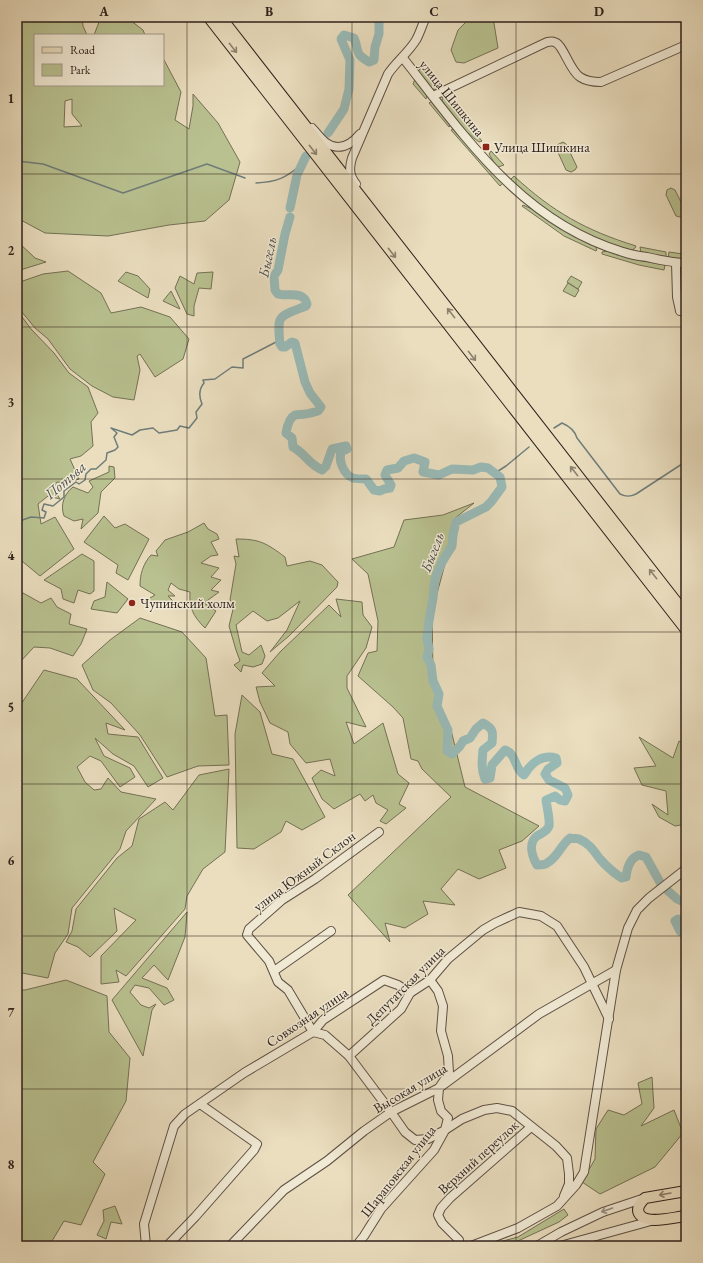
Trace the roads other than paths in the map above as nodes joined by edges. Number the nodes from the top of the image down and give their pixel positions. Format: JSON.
{"nodes":[{"id":1,"x":209,"y":17,"type":"edge"},
{"id":2,"x":220,"y":17,"type":"edge"},
{"id":3,"x":426,"y":17,"type":"edge"},
{"id":4,"x":686,"y":45,"type":"edge"},
{"id":5,"x":403,"y":58,"type":"junction"},
{"id":6,"x":281,"y":95,"type":"junction"},
{"id":7,"x":433,"y":96,"type":"junction"},
{"id":8,"x":365,"y":128,"type":"junction"},
{"id":9,"x":374,"y":215,"type":"junction"},
{"id":10,"x":676,"y":263,"type":"junction"},
{"id":11,"x":686,"y":263,"type":"edge"},
{"id":12,"x":680,"y":311,"type":"dead end"},
{"id":13,"x":686,"y":615,"type":"edge"},
{"id":14,"x":686,"y":629,"type":"edge"},
{"id":15,"x":379,"y":832,"type":"dead end"},
{"id":16,"x":686,"y":869,"type":"edge"},
{"id":17,"x":331,"y":931,"type":"dead end"},
{"id":18,"x":616,"y":970,"type":"junction"},
{"id":19,"x":274,"y":971,"type":"junction"},
{"id":20,"x":430,"y":980,"type":"junction"},
{"id":21,"x":591,"y":984,"type":"junction"},
{"id":22,"x":410,"y":993,"type":"junction"},
{"id":23,"x":609,"y":1019,"type":"junction"},
{"id":24,"x":312,"y":1032,"type":"junction"},
{"id":25,"x":349,"y":1056,"type":"junction"},
{"id":26,"x":439,"y":1088,"type":"junction"},
{"id":27,"x":200,"y":1104,"type":"junction"},
{"id":28,"x":391,"y":1112,"type":"junction"},
{"id":29,"x":448,"y":1118,"type":"junction"},
{"id":30,"x":462,"y":1119,"type":"junction"},
{"id":31,"x":531,"y":1127,"type":"junction"},
{"id":32,"x":445,"y":1130,"type":"junction"},
{"id":33,"x":686,"y":1191,"type":"edge"},
{"id":34,"x":644,"y":1198,"type":"junction"},
{"id":35,"x":562,"y":1200,"type":"junction"},
{"id":36,"x":686,"y":1216,"type":"edge"},
{"id":37,"x":651,"y":1221,"type":"junction"},
{"id":38,"x":146,"y":1246,"type":"edge"},
{"id":39,"x":167,"y":1246,"type":"edge"},
{"id":40,"x":230,"y":1246,"type":"edge"},
{"id":41,"x":356,"y":1246,"type":"edge"},
{"id":42,"x":459,"y":1246,"type":"edge"},
{"id":43,"x":471,"y":1246,"type":"edge"},
{"id":44,"x":537,"y":1246,"type":"edge"},
{"id":45,"x":560,"y":1246,"type":"edge"}],
"edges":[{"from":1,"to":14,"type":"highway","one_way":true},
{"from":2,"to":6,"type":"highway"},
{"from":3,"to":5,"type":"street"},
{"from":4,"to":7,"type":"street"},
{"from":5,"to":7,"type":"street","name":"улица Шишкина"},
{"from":5,"to":8,"type":"street"},
{"from":6,"to":8,"type":"street"},
{"from":6,"to":9,"type":"highway"},
{"from":7,"to":10,"type":"street","name":"улица Шишкина"},
{"from":8,"to":9,"type":"street"},
{"from":13,"to":9,"type":"highway","one_way":true},
{"from":10,"to":11,"type":"street","name":"улица Шишкина"},
{"from":10,"to":12,"type":"street"},
{"from":15,"to":19,"type":"street","name":"улица Южный Склон"},
{"from":16,"to":18,"type":"street"},
{"from":17,"to":19,"type":"street"},
{"from":18,"to":21,"type":"street","name":"Высокая улица"},
{"from":18,"to":23,"type":"street"},
{"from":19,"to":24,"type":"street"},
{"from":20,"to":21,"type":"street","name":"Депутатская улица"},
{"from":20,"to":22,"type":"street","name":"Депутатская улица"},
{"from":20,"to":26,"type":"street"},
{"from":21,"to":23,"type":"street","name":"Депутатская улица"},
{"from":21,"to":26,"type":"street","name":"Высокая улица"},
{"from":22,"to":24,"type":"street","name":"Совхозная улица"},
{"from":22,"to":25,"type":"street","name":"Депутатская улица"},
{"from":23,"to":35,"type":"street"},
{"from":24,"to":25,"type":"street"},
{"from":24,"to":27,"type":"street","name":"Совхозная улица"},
{"from":25,"to":28,"type":"street"},
{"from":26,"to":28,"type":"street","name":"Высокая улица"},
{"from":26,"to":29,"type":"street"},
{"from":27,"to":38,"type":"street","name":"Совхозная улица"},
{"from":27,"to":39,"type":"street"},
{"from":28,"to":32,"type":"street"},
{"from":28,"to":40,"type":"street","name":"Высокая улица"},
{"from":29,"to":30,"type":"street"},
{"from":29,"to":32,"type":"street"},
{"from":30,"to":31,"type":"street","name":"Шараповская улица"},
{"from":30,"to":32,"type":"street","name":"Шараповская улица"},
{"from":31,"to":35,"type":"street","name":"Шараповская улица"},
{"from":31,"to":42,"type":"street","name":"Верхний переулок"},
{"from":32,"to":41,"type":"street","name":"Шараповская улица"},
{"from":33,"to":34,"type":"main road","one_way":true},
{"from":34,"to":37,"type":"main road"},
{"from":34,"to":44,"type":"street","one_way":true},
{"from":35,"to":43,"type":"street"},
{"from":36,"to":37,"type":"main road"},
{"from":37,"to":45,"type":"street"}]}
